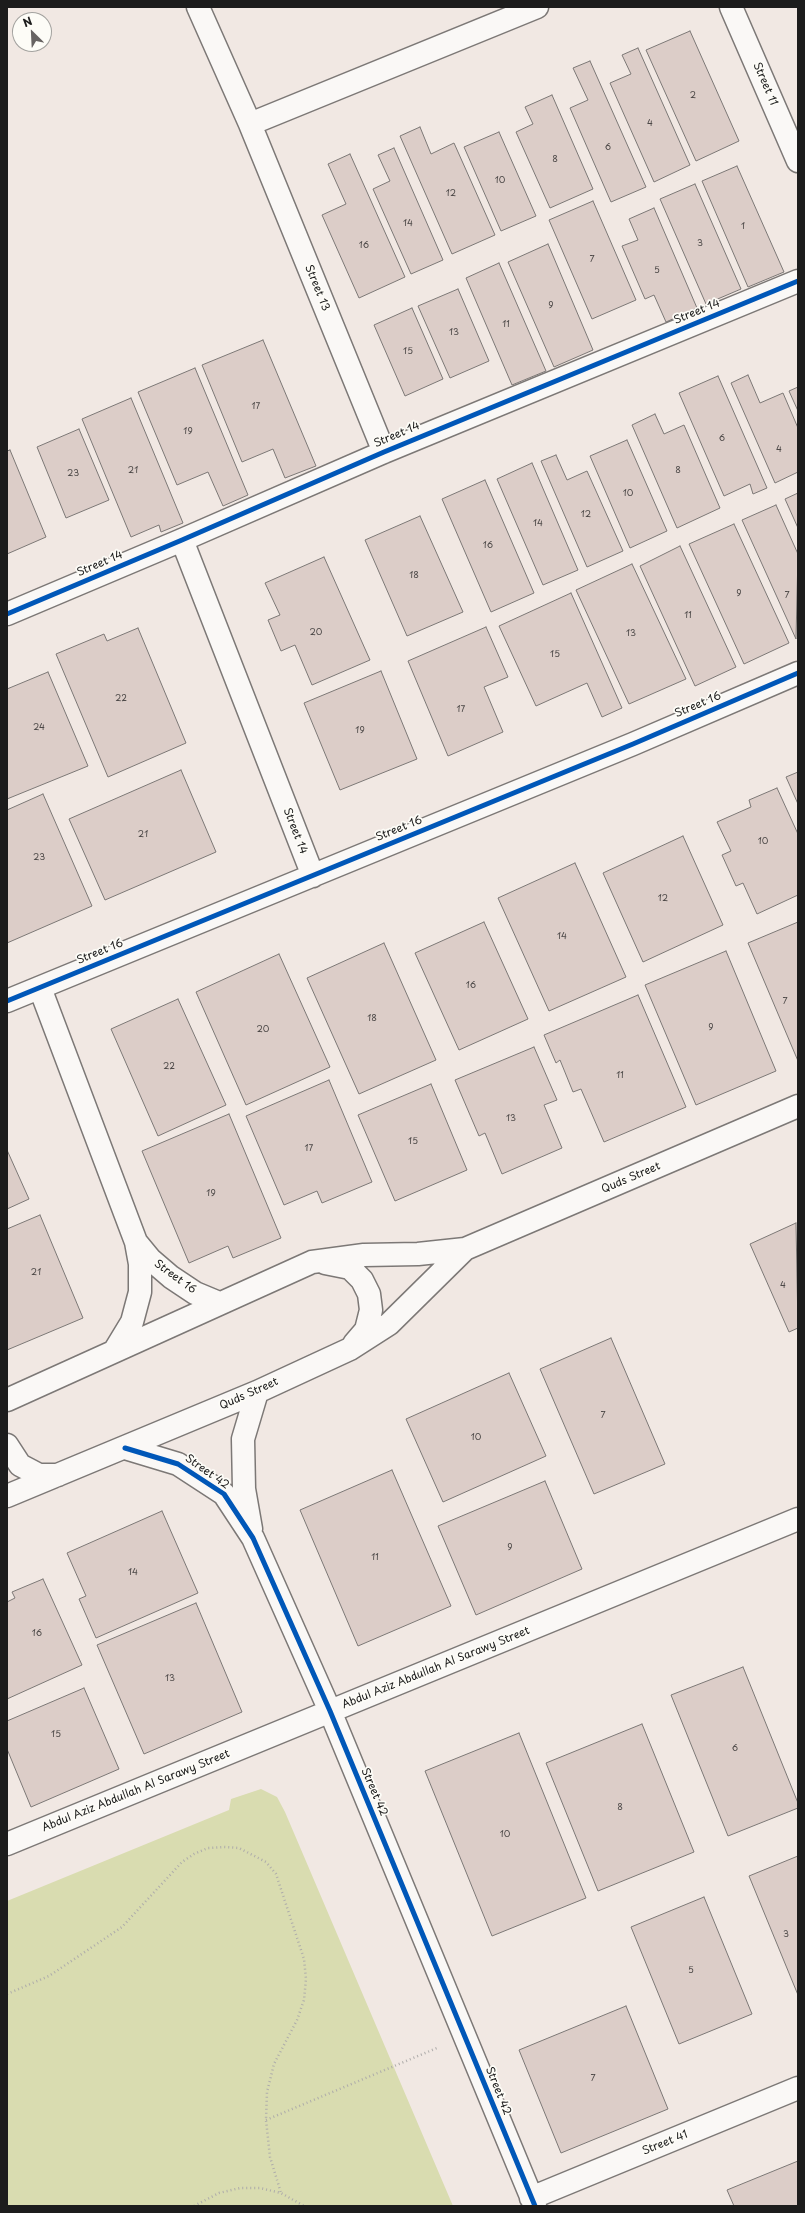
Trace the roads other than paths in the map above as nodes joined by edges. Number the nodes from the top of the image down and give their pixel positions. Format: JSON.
{"nodes":[{"id":1,"x":200,"y":7,"type":"edge"},
{"id":2,"x":537,"y":7,"type":"edge"},
{"id":3,"x":731,"y":7,"type":"edge"},
{"id":4,"x":250,"y":124,"type":"junction"},
{"id":5,"x":798,"y":161,"type":"edge"},
{"id":6,"x":798,"y":281,"type":"edge"},
{"id":7,"x":384,"y":452,"type":"junction"},
{"id":8,"x":182,"y":540,"type":"junction"},
{"id":9,"x":7,"y":614,"type":"edge"},
{"id":10,"x":798,"y":673,"type":"edge"},
{"id":11,"x":313,"y":876,"type":"junction"},
{"id":12,"x":40,"y":988,"type":"junction"},
{"id":13,"x":7,"y":1001,"type":"edge"},
{"id":14,"x":798,"y":1106,"type":"edge"},
{"id":15,"x":136,"y":1242,"type":"junction"},
{"id":16,"x":464,"y":1249,"type":"junction"},
{"id":17,"x":312,"y":1262,"type":"junction"},
{"id":18,"x":219,"y":1303,"type":"junction"},
{"id":19,"x":350,"y":1349,"type":"junction"},
{"id":20,"x":115,"y":1350,"type":"junction"},
{"id":21,"x":257,"y":1392,"type":"junction"},
{"id":22,"x":15,"y":1396,"type":"edge"},
{"id":23,"x":7,"y":1415,"type":"edge"},
{"id":24,"x":7,"y":1445,"type":"edge"},
{"id":25,"x":126,"y":1448,"type":"junction"},
{"id":26,"x":59,"y":1475,"type":"junction"},
{"id":27,"x":7,"y":1496,"type":"edge"},
{"id":28,"x":798,"y":1519,"type":"edge"},
{"id":29,"x":253,"y":1538,"type":"junction"},
{"id":30,"x":330,"y":1712,"type":"junction"},
{"id":31,"x":7,"y":1844,"type":"edge"},
{"id":32,"x":798,"y":2088,"type":"edge"},
{"id":33,"x":533,"y":2202,"type":"edge"}],
"edges":[{"from":1,"to":4,"type":"street","name":"Street 13"},
{"from":2,"to":4,"type":"street"},
{"from":3,"to":5,"type":"street","name":"Street 11"},
{"from":4,"to":7,"type":"street","name":"Street 13"},
{"from":6,"to":7,"type":"street","name":"Street 14"},
{"from":7,"to":8,"type":"street","name":"Street 14"},
{"from":8,"to":9,"type":"street","name":"Street 14"},
{"from":8,"to":11,"type":"street","name":"Street 14"},
{"from":10,"to":11,"type":"street","name":"Street 16"},
{"from":11,"to":12,"type":"street","name":"Street 16"},
{"from":12,"to":13,"type":"street","name":"Street 16"},
{"from":12,"to":15,"type":"street","name":"Street 16"},
{"from":14,"to":16,"type":"street","name":"Quds Street"},
{"from":15,"to":18,"type":"street","name":"Street 16"},
{"from":15,"to":20,"type":"street","name":"Street 16"},
{"from":16,"to":17,"type":"street","name":"Quds Street"},
{"from":16,"to":19,"type":"street","name":"Quds Street"},
{"from":17,"to":18,"type":"street","name":"Quds Street"},
{"from":17,"to":19,"type":"street"},
{"from":18,"to":20,"type":"street","name":"Quds Street"},
{"from":19,"to":21,"type":"street","name":"Quds Street"},
{"from":20,"to":22,"type":"street","name":"Quds Street"},
{"from":21,"to":25,"type":"street","name":"Quds Street"},
{"from":21,"to":29,"type":"street","name":"Street 42"},
{"from":22,"to":23,"type":"street"},
{"from":24,"to":26,"type":"street"},
{"from":25,"to":26,"type":"street","name":"Quds Street"},
{"from":25,"to":29,"type":"street","name":"Street 42"},
{"from":26,"to":27,"type":"street","name":"Quds Street"},
{"from":28,"to":30,"type":"street","name":"Abdul Aziz Abdullah Al Sarawy Street"},
{"from":29,"to":30,"type":"street","name":"Street 42"},
{"from":30,"to":31,"type":"street","name":"Abdul Aziz Abdullah Al Sarawy Street"},
{"from":30,"to":33,"type":"street","name":"Street 42"},
{"from":32,"to":33,"type":"street","name":"Street 41"}]}
